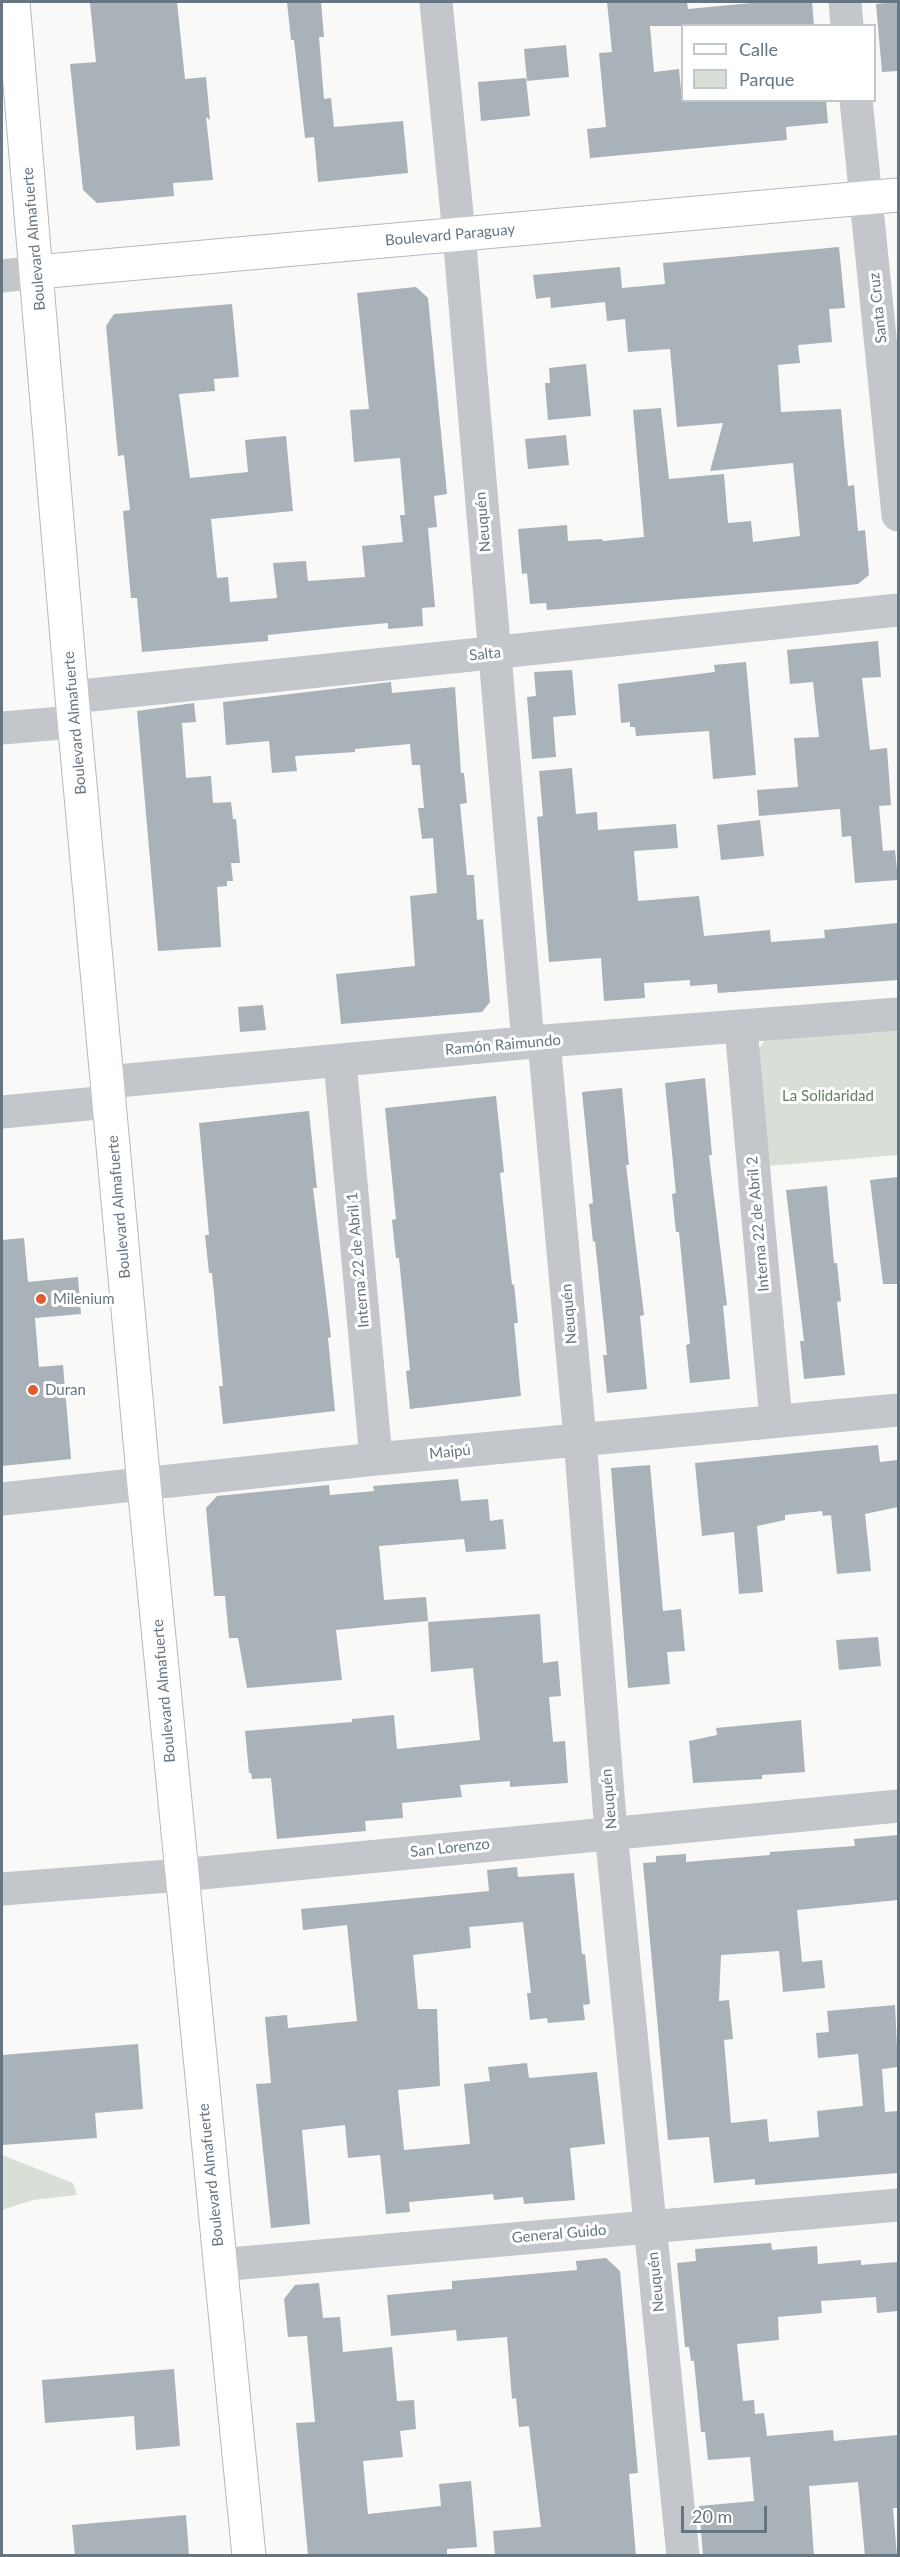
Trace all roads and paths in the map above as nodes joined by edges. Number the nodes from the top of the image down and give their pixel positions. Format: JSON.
{"nodes":[{"id":1,"x":13,"y":2,"type":"edge"},
{"id":2,"x":436,"y":2,"type":"edge"},
{"id":3,"x":845,"y":2,"type":"edge"},
{"id":4,"x":847,"y":24,"type":"edge"},
{"id":5,"x":857,"y":102,"type":"edge"},
{"id":6,"x":883,"y":196,"type":"edge"},
{"id":7,"x":459,"y":234,"type":"junction"},
{"id":8,"x":37,"y":272,"type":"junction"},
{"id":9,"x":2,"y":276,"type":"edge"},
{"id":10,"x":898,"y":515,"type":"edge"},
{"id":11,"x":898,"y":610,"type":"edge"},
{"id":12,"x":495,"y":653,"type":"junction"},
{"id":13,"x":73,"y":709,"type":"junction"},
{"id":14,"x":2,"y":728,"type":"edge"},
{"id":15,"x":898,"y":1014,"type":"edge"},
{"id":16,"x":741,"y":1027,"type":"junction"},
{"id":17,"x":536,"y":1042,"type":"junction"},
{"id":18,"x":340,"y":1061,"type":"junction"},
{"id":19,"x":108,"y":1092,"type":"junction"},
{"id":20,"x":2,"y":1112,"type":"edge"},
{"id":21,"x":898,"y":1410,"type":"edge"},
{"id":22,"x":776,"y":1422,"type":"junction"},
{"id":23,"x":580,"y":1439,"type":"junction"},
{"id":24,"x":376,"y":1459,"type":"junction"},
{"id":25,"x":144,"y":1485,"type":"junction"},
{"id":26,"x":2,"y":1499,"type":"edge"},
{"id":27,"x":898,"y":1806,"type":"edge"},
{"id":28,"x":611,"y":1832,"type":"junction"},
{"id":29,"x":181,"y":1875,"type":"junction"},
{"id":30,"x":2,"y":1889,"type":"edge"},
{"id":31,"x":898,"y":2205,"type":"edge"},
{"id":32,"x":650,"y":2225,"type":"junction"},
{"id":33,"x":219,"y":2265,"type":"junction"},
{"id":34,"x":249,"y":2556,"type":"edge"},
{"id":35,"x":683,"y":2556,"type":"edge"}],
"edges":[{"from":1,"to":8,"type":"main road","name":"Boulevard Almafuerte"},
{"from":2,"to":7,"type":"street","name":"Neuquén"},
{"from":3,"to":4,"type":"street"},
{"from":5,"to":6,"type":"street","name":"Santa Cruz"},
{"from":6,"to":7,"type":"main road","name":"Boulevard Paraguay"},
{"from":6,"to":10,"type":"street","name":"Santa Cruz"},
{"from":7,"to":8,"type":"main road","name":"Boulevard Paraguay"},
{"from":7,"to":12,"type":"street","name":"Neuquén"},
{"from":8,"to":9,"type":"street","name":"Boulevard Paraguay"},
{"from":8,"to":13,"type":"main road","name":"Boulevard Almafuerte"},
{"from":11,"to":12,"type":"street","name":"Salta"},
{"from":12,"to":13,"type":"street","name":"Salta"},
{"from":12,"to":17,"type":"street","name":"Neuquén"},
{"from":13,"to":14,"type":"street","name":"Salta"},
{"from":13,"to":19,"type":"main road","name":"Boulevard Almafuerte"},
{"from":15,"to":16,"type":"street","name":"Ramón Raimundo"},
{"from":16,"to":17,"type":"street","name":"Ramón Raimundo"},
{"from":16,"to":22,"type":"street","name":"Interna 22 de Abril 2"},
{"from":17,"to":18,"type":"street","name":"Ramón Raimundo"},
{"from":17,"to":23,"type":"street","name":"Neuquén"},
{"from":18,"to":19,"type":"street","name":"Ramón Raimundo"},
{"from":18,"to":24,"type":"street","name":"Interna 22 de Abril 1"},
{"from":19,"to":20,"type":"street","name":"Ramón Raimundo"},
{"from":19,"to":25,"type":"main road","name":"Boulevard Almafuerte"},
{"from":21,"to":22,"type":"street","name":"Maipú"},
{"from":22,"to":23,"type":"street","name":"Maipú"},
{"from":23,"to":24,"type":"street","name":"Maipú"},
{"from":23,"to":28,"type":"street","name":"Neuquén"},
{"from":24,"to":25,"type":"street","name":"Maipú"},
{"from":25,"to":26,"type":"street","name":"Maipú"},
{"from":25,"to":29,"type":"main road","name":"Boulevard Almafuerte"},
{"from":27,"to":28,"type":"street","name":"San Lorenzo"},
{"from":28,"to":29,"type":"street","name":"San Lorenzo"},
{"from":28,"to":32,"type":"street","name":"Neuquén"},
{"from":29,"to":30,"type":"street","name":"San Lorenzo"},
{"from":29,"to":33,"type":"main road","name":"Boulevard Almafuerte"},
{"from":31,"to":32,"type":"street","name":"General Guido"},
{"from":32,"to":33,"type":"street","name":"General Guido"},
{"from":32,"to":35,"type":"street","name":"Neuquén"},
{"from":33,"to":34,"type":"main road","name":"Boulevard Almafuerte"}]}
